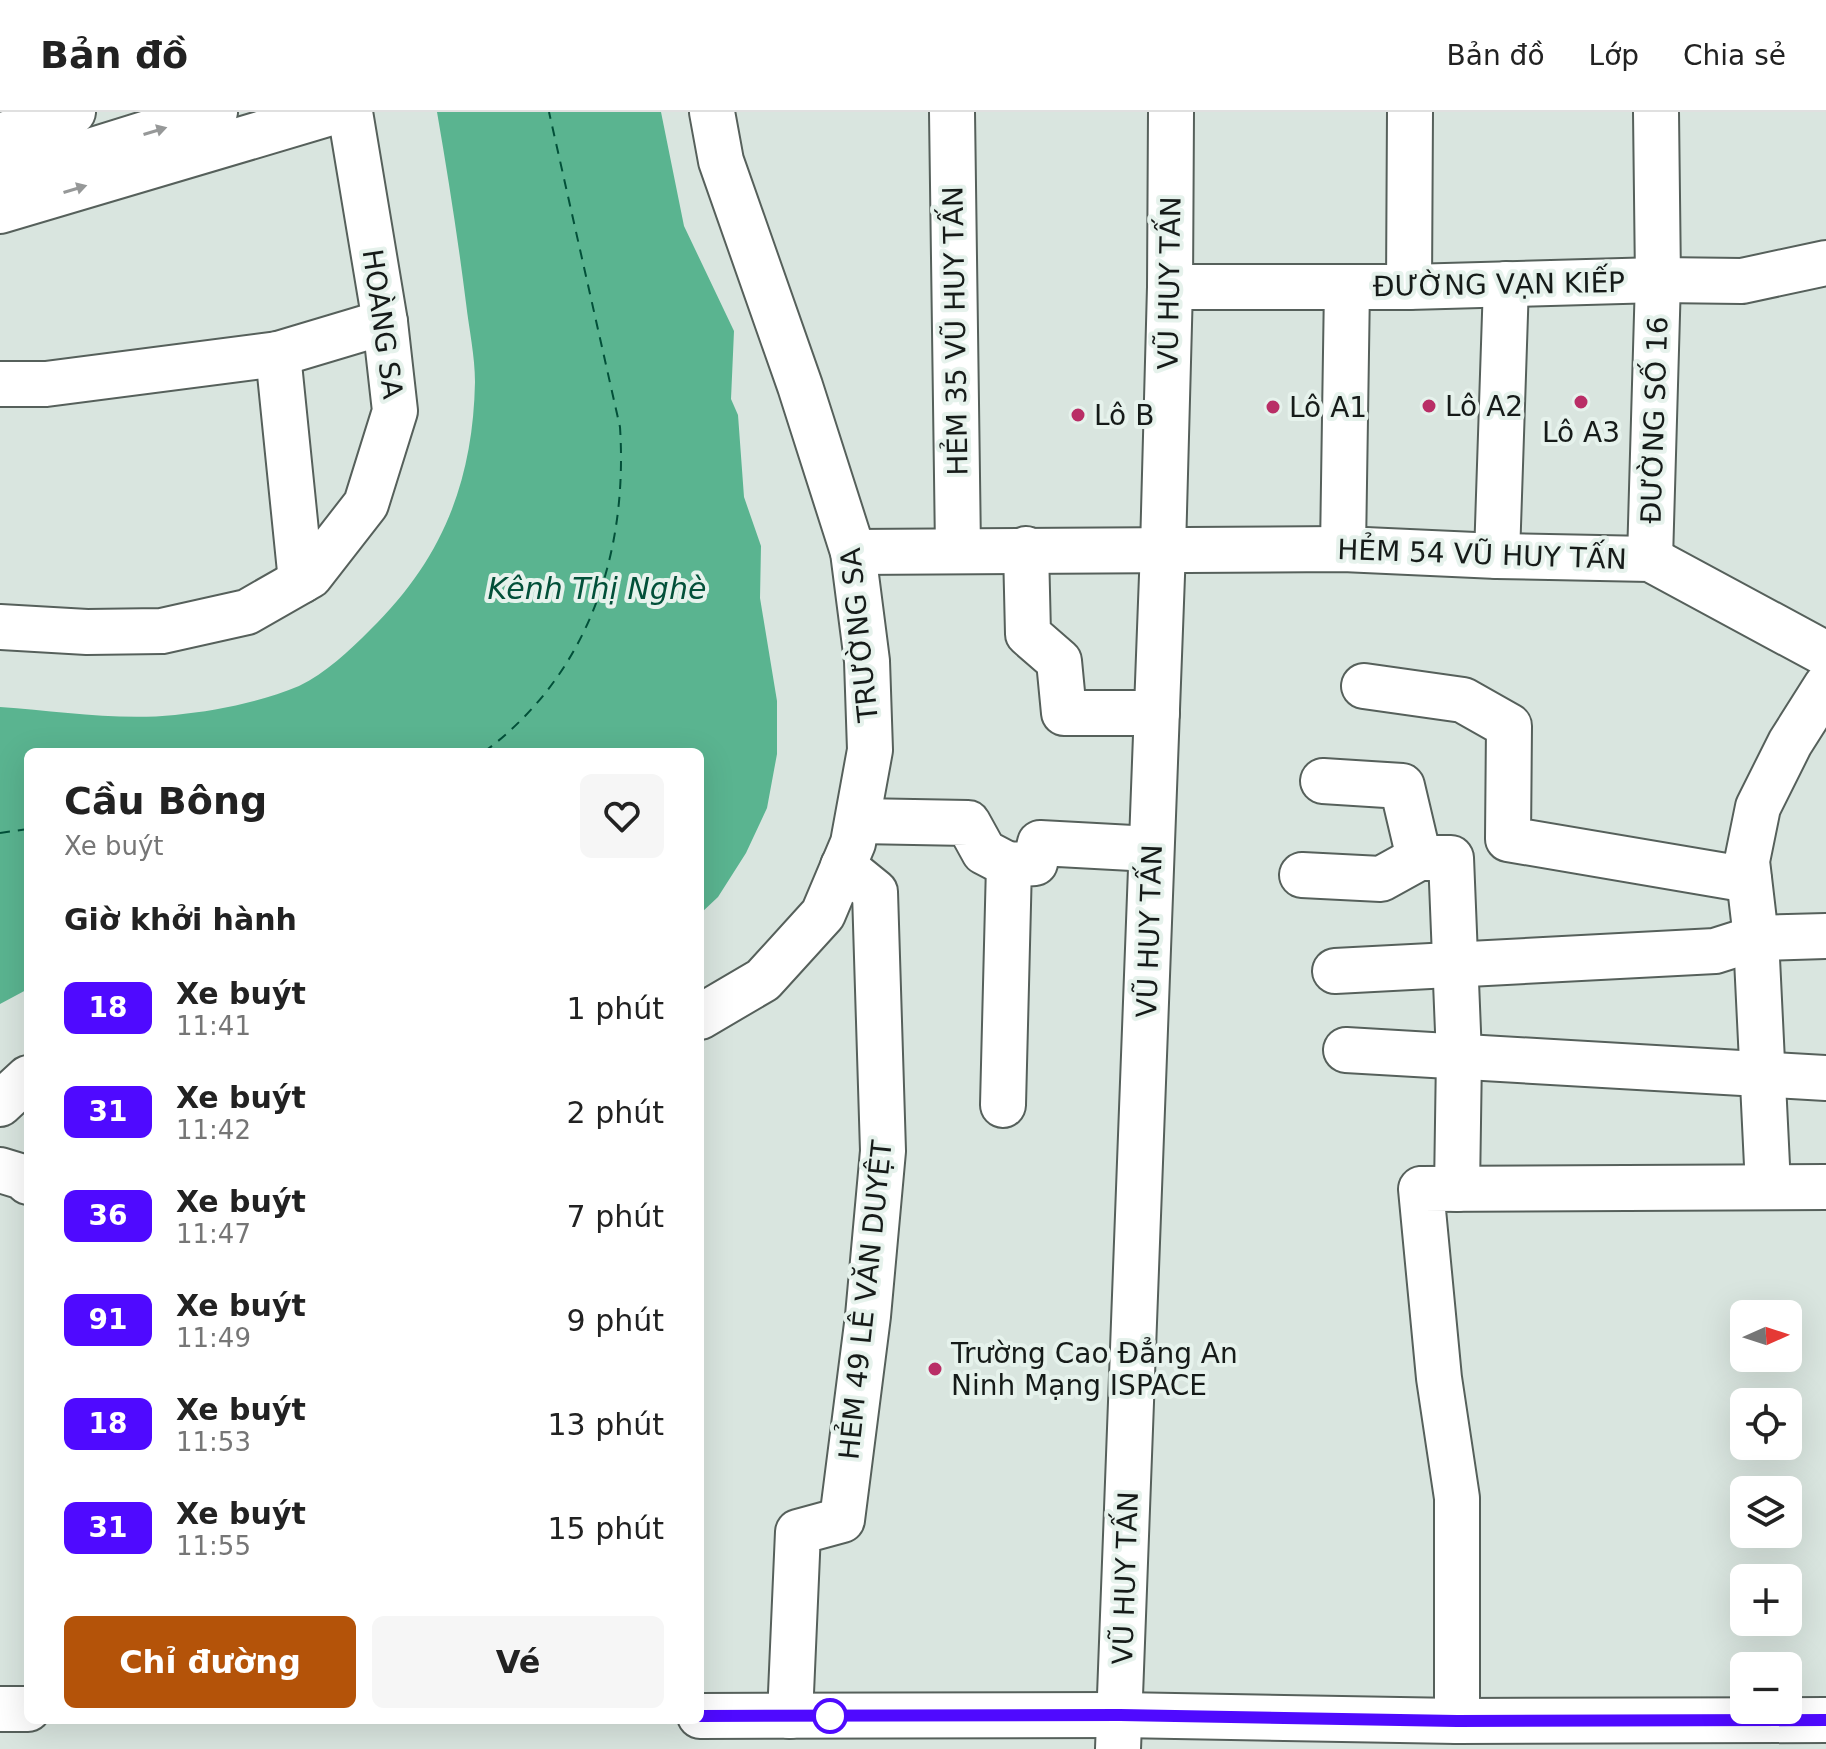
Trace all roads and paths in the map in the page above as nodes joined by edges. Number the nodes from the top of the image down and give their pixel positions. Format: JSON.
{"nodes":[{"id":1,"x":73,"y":112,"type":"edge"},
{"id":2,"x":215,"y":112,"type":"edge"},
{"id":3,"x":334,"y":112,"type":"edge"},
{"id":4,"x":350,"y":112,"type":"edge"},
{"id":5,"x":712,"y":112,"type":"edge"},
{"id":6,"x":952,"y":112,"type":"edge"},
{"id":7,"x":1171,"y":112,"type":"edge"},
{"id":8,"x":1410,"y":112,"type":"edge"},
{"id":9,"x":1656,"y":112,"type":"edge"},
{"id":10,"x":0,"y":136,"type":"edge"},
{"id":11,"x":0,"y":179,"type":"edge"},
{"id":12,"x":0,"y":211,"type":"edge"},
{"id":13,"x":1826,"y":263,"type":"edge"},
{"id":14,"x":1658,"y":280,"type":"junction"},
{"id":15,"x":1506,"y":284,"type":"junction"},
{"id":16,"x":1170,"y":287,"type":"junction"},
{"id":17,"x":1347,"y":287,"type":"junction"},
{"id":18,"x":1409,"y":287,"type":"junction"},
{"id":19,"x":385,"y":322,"type":"junction"},
{"id":20,"x":278,"y":354,"type":"junction"},
{"id":21,"x":0,"y":384,"type":"edge"},
{"id":22,"x":958,"y":549,"type":"junction"},
{"id":23,"x":1026,"y":549,"type":"junction"},
{"id":24,"x":1163,"y":549,"type":"junction"},
{"id":25,"x":1343,"y":549,"type":"junction"},
{"id":26,"x":853,"y":552,"type":"junction"},
{"id":27,"x":1497,"y":556,"type":"junction"},
{"id":28,"x":1650,"y":559,"type":"junction"},
{"id":29,"x":301,"y":581,"type":"junction"},
{"id":30,"x":0,"y":627,"type":"edge"},
{"id":31,"x":1826,"y":654,"type":"edge"},
{"id":32,"x":1364,"y":686,"type":"dead end"},
{"id":33,"x":1826,"y":686,"type":"edge"},
{"id":34,"x":1157,"y":713,"type":"junction"},
{"id":35,"x":1323,"y":781,"type":"dead end"},
{"id":36,"x":859,"y":821,"type":"junction"},
{"id":37,"x":1151,"y":849,"type":"junction"},
{"id":38,"x":1419,"y":858,"type":"junction"},
{"id":39,"x":1009,"y":865,"type":"junction"},
{"id":40,"x":843,"y":866,"type":"junction"},
{"id":41,"x":1302,"y":875,"type":"dead end"},
{"id":42,"x":1749,"y":880,"type":"junction"},
{"id":43,"x":1826,"y":936,"type":"edge"},
{"id":44,"x":1756,"y":938,"type":"junction"},
{"id":45,"x":1455,"y":964,"type":"junction"},
{"id":46,"x":1335,"y":971,"type":"dead end"},
{"id":47,"x":704,"y":1015,"type":"edge"},
{"id":48,"x":1346,"y":1050,"type":"dead end"},
{"id":49,"x":1459,"y":1056,"type":"junction"},
{"id":50,"x":1764,"y":1075,"type":"junction"},
{"id":51,"x":1826,"y":1078,"type":"edge"},
{"id":52,"x":24,"y":1082,"type":"edge"},
{"id":53,"x":0,"y":1104,"type":"edge"},
{"id":54,"x":1003,"y":1105,"type":"dead end"},
{"id":55,"x":0,"y":1170,"type":"edge"},
{"id":56,"x":24,"y":1178,"type":"edge"},
{"id":57,"x":1768,"y":1186,"type":"junction"},
{"id":58,"x":1826,"y":1187,"type":"edge"},
{"id":59,"x":1457,"y":1189,"type":"junction"},
{"id":60,"x":0,"y":1709,"type":"edge"},
{"id":61,"x":24,"y":1709,"type":"edge"},
{"id":62,"x":704,"y":1716,"type":"edge"},
{"id":63,"x":790,"y":1716,"type":"junction"},
{"id":64,"x":1826,"y":1720,"type":"edge"},
{"id":65,"x":1457,"y":1721,"type":"junction"},
{"id":66,"x":1119,"y":1732,"type":"edge"},
{"id":67,"x":1701,"y":1735,"type":"edge"}],
"edges":[{"from":1,"to":10,"type":"street"},
{"from":11,"to":2,"type":"street","one_way":true},
{"from":12,"to":3,"type":"street","one_way":true},
{"from":4,"to":19,"type":"street","name":"HOÀNG SA"},
{"from":5,"to":26,"type":"street","name":"TRƯỜNG SA"},
{"from":6,"to":22,"type":"street","name":"HẺM 35 VŨ HUY TẤN"},
{"from":7,"to":16,"type":"street","name":"VŨ HUY TẤN"},
{"from":8,"to":18,"type":"street"},
{"from":9,"to":14,"type":"street","name":"ĐƯỜNG SỐ 16"},
{"from":13,"to":14,"type":"street","name":"ĐƯỜNG VẠN KIẾP"},
{"from":14,"to":15,"type":"street","name":"ĐƯỜNG VẠN KIẾP"},
{"from":14,"to":28,"type":"street","name":"ĐƯỜNG SỐ 16"},
{"from":15,"to":18,"type":"street","name":"ĐƯỜNG VẠN KIẾP"},
{"from":15,"to":27,"type":"street"},
{"from":16,"to":17,"type":"street","name":"ĐƯỜNG VẠN KIẾP"},
{"from":16,"to":24,"type":"street","name":"VŨ HUY TẤN"},
{"from":17,"to":18,"type":"street","name":"ĐƯỜNG VẠN KIẾP"},
{"from":17,"to":25,"type":"street"},
{"from":19,"to":20,"type":"street"},
{"from":19,"to":29,"type":"street","name":"HOÀNG SA"},
{"from":20,"to":21,"type":"street"},
{"from":20,"to":29,"type":"street"},
{"from":22,"to":23,"type":"street","name":"HẺM 54 VŨ HUY TẤN"},
{"from":22,"to":26,"type":"street","name":"HẺM 54 VŨ HUY TẤN"},
{"from":23,"to":24,"type":"street","name":"HẺM 54 VŨ HUY TẤN"},
{"from":23,"to":34,"type":"street"},
{"from":24,"to":25,"type":"street","name":"HẺM 54 VŨ HUY TẤN"},
{"from":24,"to":34,"type":"street","name":"VŨ HUY TẤN"},
{"from":25,"to":27,"type":"street","name":"HẺM 54 VŨ HUY TẤN"},
{"from":26,"to":36,"type":"street","name":"TRƯỜNG SA"},
{"from":27,"to":28,"type":"street","name":"HẺM 54 VŨ HUY TẤN"},
{"from":28,"to":31,"type":"street","name":"HẺM 54 VŨ HUY TẤN"},
{"from":29,"to":30,"type":"street","name":"HOÀNG SA"},
{"from":32,"to":42,"type":"street"},
{"from":33,"to":42,"type":"street"},
{"from":34,"to":37,"type":"street","name":"VŨ HUY TẤN"},
{"from":35,"to":38,"type":"street"},
{"from":36,"to":39,"type":"street"},
{"from":36,"to":40,"type":"street","name":"TRƯỜNG SA"},
{"from":37,"to":39,"type":"street"},
{"from":37,"to":66,"type":"street","name":"VŨ HUY TẤN"},
{"from":38,"to":41,"type":"street"},
{"from":38,"to":45,"type":"street"},
{"from":39,"to":54,"type":"street"},
{"from":40,"to":47,"type":"street","name":"TRƯỜNG SA"},
{"from":40,"to":63,"type":"street","name":"HẺM 49 LÊ VĂN DUYỆT"},
{"from":42,"to":44,"type":"street"},
{"from":43,"to":44,"type":"street"},
{"from":44,"to":45,"type":"street"},
{"from":44,"to":50,"type":"street"},
{"from":45,"to":46,"type":"street"},
{"from":45,"to":49,"type":"street"},
{"from":48,"to":49,"type":"street"},
{"from":49,"to":50,"type":"street"},
{"from":49,"to":59,"type":"street"},
{"from":50,"to":51,"type":"street"},
{"from":50,"to":57,"type":"street"},
{"from":52,"to":53,"type":"street"},
{"from":55,"to":56,"type":"street"},
{"from":57,"to":58,"type":"street"},
{"from":57,"to":59,"type":"street"},
{"from":59,"to":65,"type":"street"},
{"from":60,"to":61,"type":"street"},
{"from":62,"to":63,"type":"street"},
{"from":63,"to":66,"type":"street"},
{"from":64,"to":67,"type":"street"},
{"from":65,"to":66,"type":"street"},
{"from":65,"to":67,"type":"street"}]}
